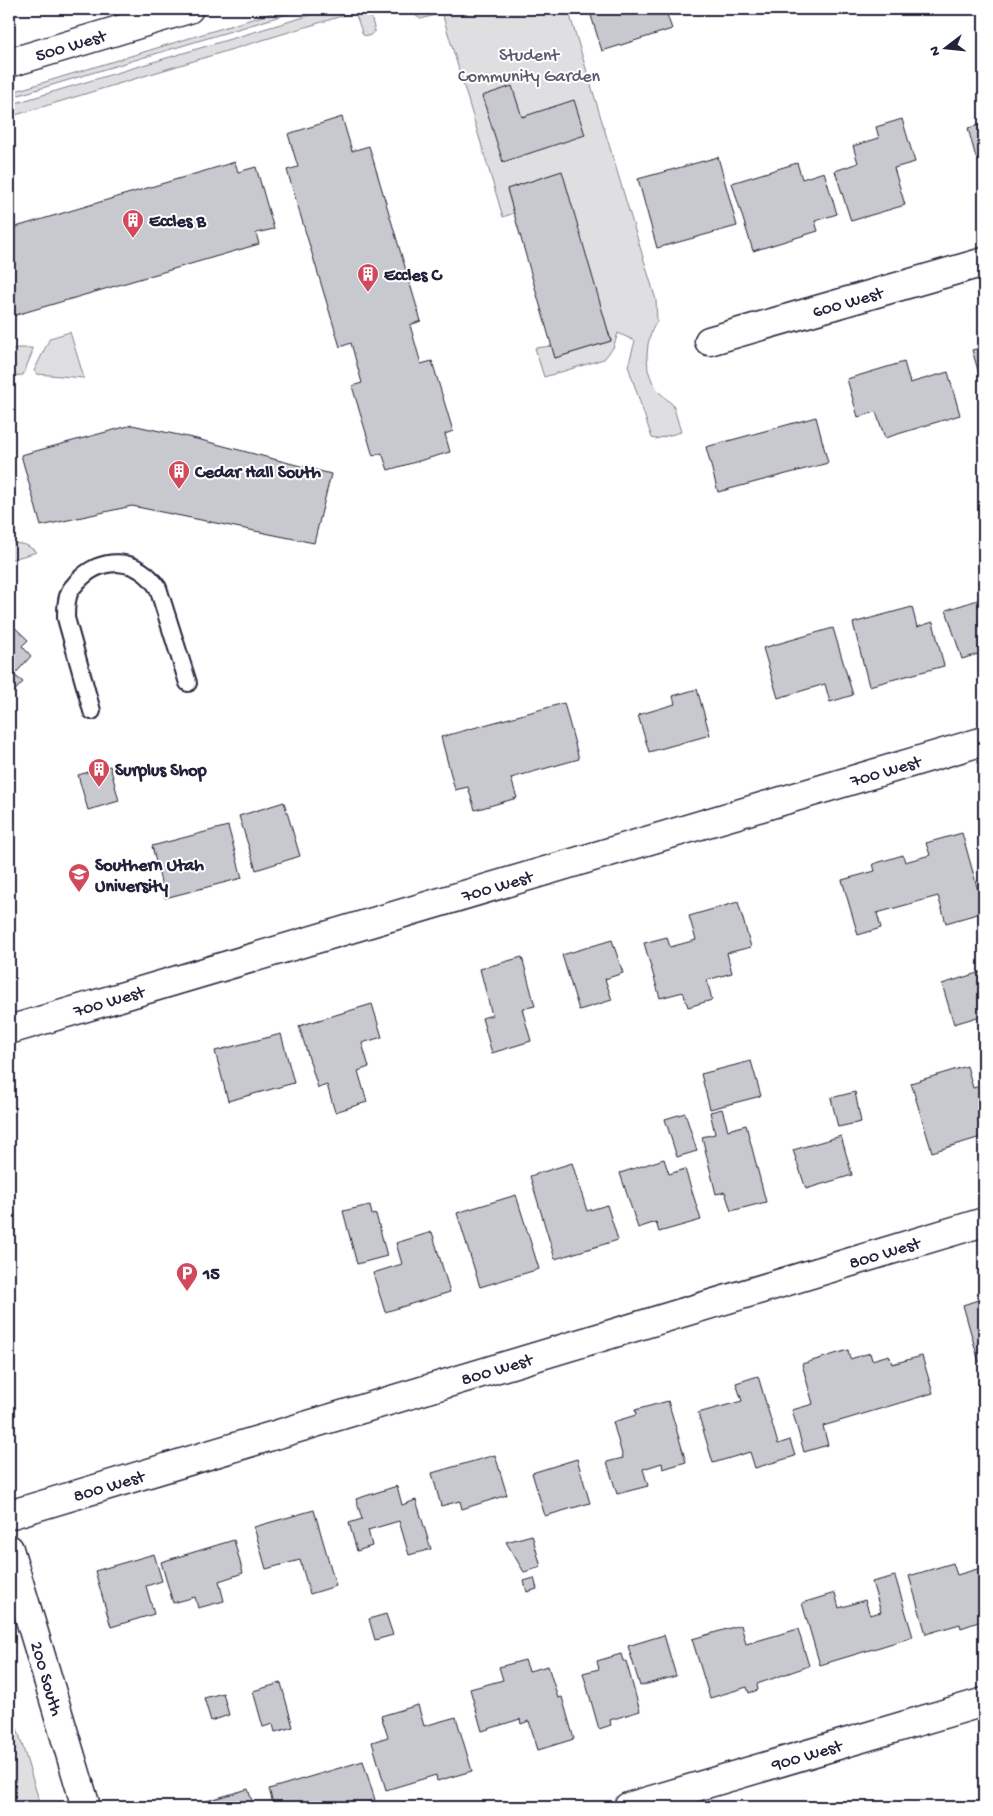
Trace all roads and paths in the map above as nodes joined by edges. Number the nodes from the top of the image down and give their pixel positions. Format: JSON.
{"nodes":[{"id":1,"x":189,"y":9,"type":"edge"},
{"id":2,"x":9,"y":63,"type":"edge"},
{"id":3,"x":984,"y":262,"type":"edge"},
{"id":4,"x":709,"y":341,"type":"dead end"},
{"id":5,"x":188,"y":683,"type":"dead end"},
{"id":6,"x":92,"y":711,"type":"dead end"},
{"id":7,"x":984,"y":741,"type":"edge"},
{"id":8,"x":9,"y":1030,"type":"edge"},
{"id":9,"x":984,"y":1222,"type":"edge"},
{"id":10,"x":9,"y":1515,"type":"edge"},
{"id":11,"x":9,"y":1549,"type":"edge"},
{"id":12,"x":984,"y":1702,"type":"edge"},
{"id":13,"x":86,"y":1807,"type":"edge"},
{"id":14,"x":628,"y":1807,"type":"edge"}],
"edges":[{"from":1,"to":2,"type":"street","name":"500 West"},
{"from":3,"to":4,"type":"street","name":"600 West"},
{"from":5,"to":6,"type":"lane"},
{"from":7,"to":8,"type":"street","name":"700 West"},
{"from":9,"to":10,"type":"street","name":"800 West"},
{"from":11,"to":13,"type":"street","name":"200 South"},
{"from":12,"to":14,"type":"street","name":"900 West"}]}
